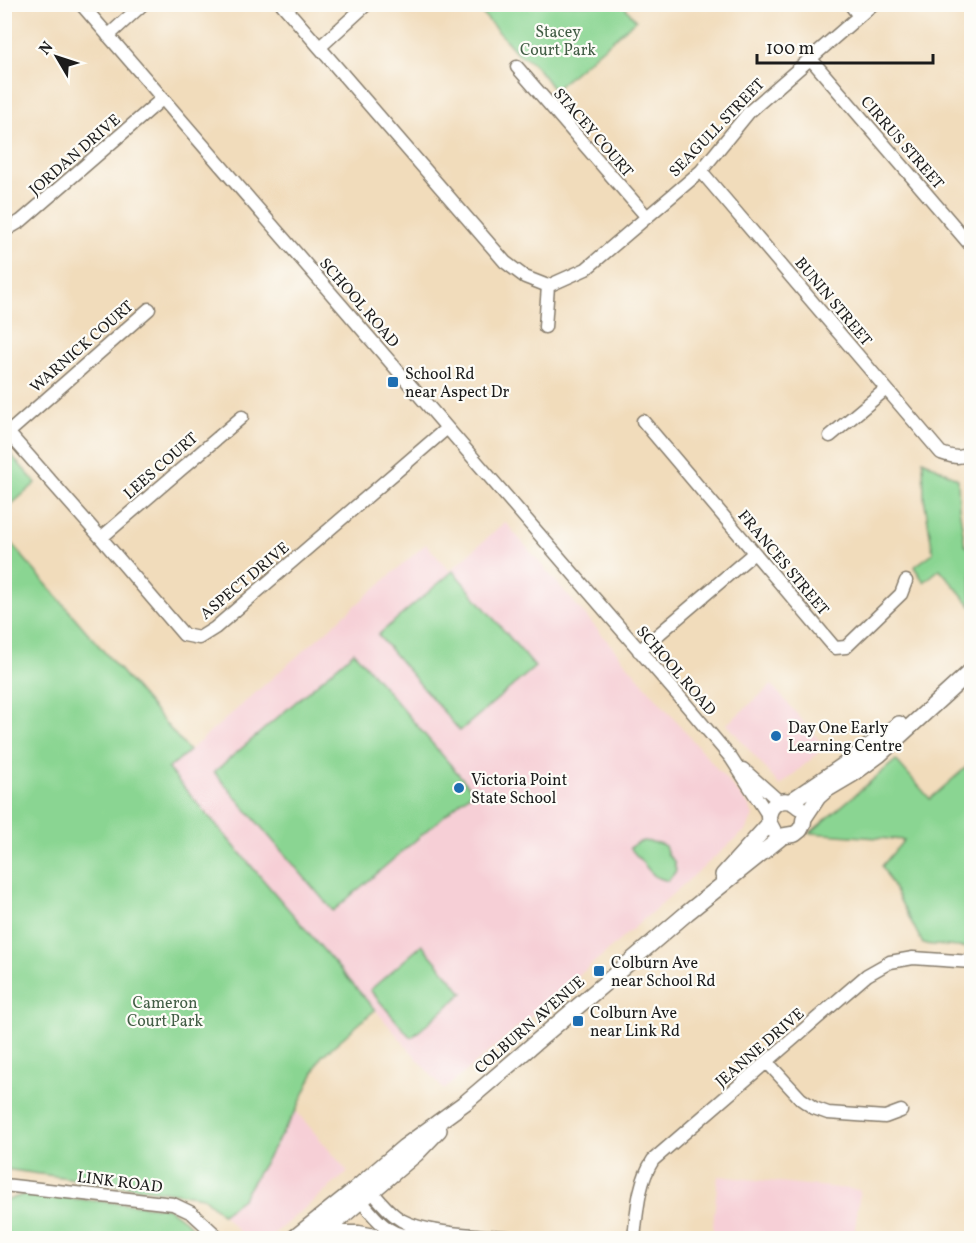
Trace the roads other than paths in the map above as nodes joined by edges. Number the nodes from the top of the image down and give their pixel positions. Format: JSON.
{"nodes":[{"id":1,"x":81,"y":4,"type":"edge"},
{"id":2,"x":144,"y":4,"type":"edge"},
{"id":3,"x":282,"y":4,"type":"edge"},
{"id":4,"x":367,"y":4,"type":"edge"},
{"id":5,"x":850,"y":4,"type":"edge"},
{"id":6,"x":873,"y":4,"type":"edge"},
{"id":7,"x":859,"y":16,"type":"junction"},
{"id":8,"x":108,"y":36,"type":"junction"},
{"id":9,"x":320,"y":47,"type":"junction"},
{"id":10,"x":810,"y":58,"type":"junction"},
{"id":11,"x":517,"y":67,"type":"dead end"},
{"id":12,"x":162,"y":99,"type":"junction"},
{"id":13,"x":701,"y":171,"type":"junction"},
{"id":14,"x":647,"y":217,"type":"junction"},
{"id":15,"x":4,"y":231,"type":"edge"},
{"id":16,"x":972,"y":247,"type":"edge"},
{"id":17,"x":549,"y":286,"type":"junction"},
{"id":18,"x":149,"y":309,"type":"dead end"},
{"id":19,"x":545,"y":327,"type":"dead end"},
{"id":20,"x":886,"y":389,"type":"junction"},
{"id":21,"x":242,"y":417,"type":"dead end"},
{"id":22,"x":643,"y":421,"type":"dead end"},
{"id":23,"x":447,"y":428,"type":"junction"},
{"id":24,"x":6,"y":430,"type":"edge"},
{"id":25,"x":830,"y":436,"type":"dead end"},
{"id":26,"x":972,"y":451,"type":"edge"},
{"id":27,"x":101,"y":538,"type":"junction"},
{"id":28,"x":754,"y":553,"type":"junction"},
{"id":29,"x":906,"y":581,"type":"dead end"},
{"id":30,"x":639,"y":651,"type":"junction"},
{"id":31,"x":972,"y":670,"type":"edge"},
{"id":32,"x":949,"y":690,"type":"junction"},
{"id":33,"x":731,"y":758,"type":"junction"},
{"id":34,"x":786,"y":801,"type":"junction"},
{"id":35,"x":804,"y":818,"type":"junction"},
{"id":36,"x":769,"y":820,"type":"junction"},
{"id":37,"x":783,"y":836,"type":"junction"},
{"id":38,"x":698,"y":904,"type":"junction"},
{"id":39,"x":972,"y":962,"type":"edge"},
{"id":40,"x":767,"y":1062,"type":"junction"},
{"id":41,"x":901,"y":1111,"type":"dead end"},
{"id":42,"x":4,"y":1185,"type":"edge"},
{"id":43,"x":363,"y":1191,"type":"junction"},
{"id":44,"x":436,"y":1231,"type":"junction"},
{"id":45,"x":453,"y":1235,"type":"edge"},
{"id":46,"x":406,"y":1236,"type":"junction"},
{"id":47,"x":219,"y":1239,"type":"edge"},
{"id":48,"x":294,"y":1239,"type":"edge"},
{"id":49,"x":317,"y":1239,"type":"edge"},
{"id":50,"x":516,"y":1239,"type":"edge"},
{"id":51,"x":634,"y":1239,"type":"edge"}],
"edges":[{"from":1,"to":8,"type":"street","name":"SCHOOL ROAD"},
{"from":2,"to":8,"type":"street"},
{"from":3,"to":9,"type":"street"},
{"from":4,"to":9,"type":"street"},
{"from":5,"to":7,"type":"street"},
{"from":6,"to":7,"type":"street","name":"SEAGULL STREET"},
{"from":7,"to":10,"type":"street","name":"SEAGULL STREET"},
{"from":8,"to":12,"type":"street","name":"SCHOOL ROAD"},
{"from":9,"to":17,"type":"street"},
{"from":10,"to":13,"type":"street","name":"SEAGULL STREET"},
{"from":10,"to":16,"type":"street","name":"CIRRUS STREET"},
{"from":11,"to":14,"type":"street","name":"STACEY COURT"},
{"from":12,"to":15,"type":"street","name":"JORDAN DRIVE"},
{"from":12,"to":23,"type":"street","name":"SCHOOL ROAD"},
{"from":13,"to":14,"type":"street","name":"SEAGULL STREET"},
{"from":13,"to":20,"type":"street","name":"BUNIN STREET"},
{"from":14,"to":17,"type":"street","name":"SEAGULL STREET"},
{"from":17,"to":19,"type":"street"},
{"from":18,"to":24,"type":"street","name":"WARNICK COURT"},
{"from":20,"to":25,"type":"street"},
{"from":20,"to":26,"type":"street","name":"BUNIN STREET"},
{"from":21,"to":27,"type":"street","name":"LEES COURT"},
{"from":22,"to":28,"type":"street","name":"FRANCES STREET"},
{"from":23,"to":27,"type":"street","name":"ASPECT DRIVE"},
{"from":23,"to":30,"type":"street","name":"SCHOOL ROAD"},
{"from":24,"to":27,"type":"street","name":"ASPECT DRIVE"},
{"from":28,"to":29,"type":"street","name":"FRANCES STREET"},
{"from":28,"to":30,"type":"street"},
{"from":30,"to":33,"type":"street","name":"SCHOOL ROAD"},
{"from":31,"to":32,"type":"main road","name":"COLBURN AVENUE"},
{"from":32,"to":34,"type":"main road","name":"COLBURN AVENUE"},
{"from":32,"to":35,"type":"main road","name":"COLBURN AVENUE"},
{"from":33,"to":34,"type":"street","name":"SCHOOL ROAD"},
{"from":33,"to":36,"type":"street","name":"SCHOOL ROAD"},
{"from":34,"to":35,"type":"main road"},
{"from":34,"to":36,"type":"main road","name":"COLBURN AVENUE"},
{"from":35,"to":37,"type":"main road","name":"COLBURN AVENUE"},
{"from":36,"to":37,"type":"main road"},
{"from":36,"to":38,"type":"main road","name":"COLBURN AVENUE"},
{"from":37,"to":38,"type":"main road","name":"COLBURN AVENUE"},
{"from":38,"to":43,"type":"main road","name":"COLBURN AVENUE"},
{"from":39,"to":40,"type":"street","name":"JEANNE DRIVE"},
{"from":40,"to":41,"type":"street"},
{"from":40,"to":51,"type":"street","name":"JEANNE DRIVE"},
{"from":42,"to":47,"type":"street","name":"LINK ROAD"},
{"from":43,"to":44,"type":"street"},
{"from":43,"to":46,"type":"street"},
{"from":43,"to":48,"type":"main road","name":"COLBURN AVENUE"},
{"from":43,"to":49,"type":"main road","name":"COLBURN AVENUE"},
{"from":44,"to":45,"type":"street"},
{"from":44,"to":46,"type":"street"},
{"from":45,"to":50,"type":"street"},
{"from":46,"to":49,"type":"street"}]}
